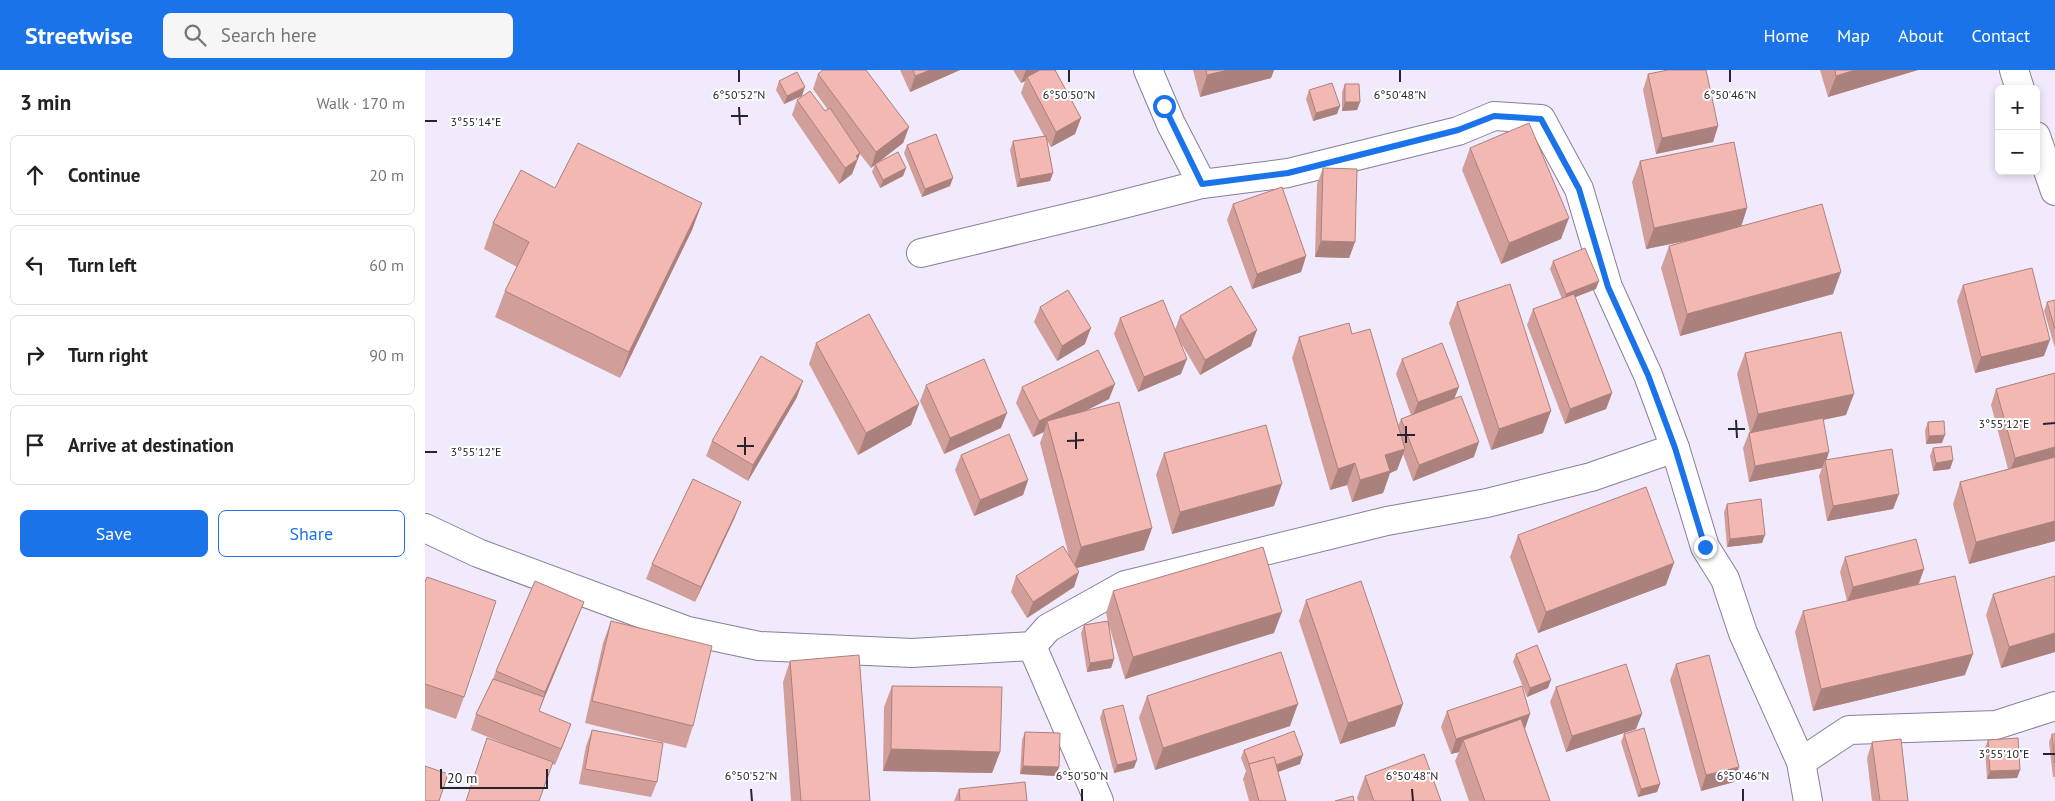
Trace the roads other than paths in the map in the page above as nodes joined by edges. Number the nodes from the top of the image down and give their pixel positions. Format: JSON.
{"nodes":[{"id":1,"x":1148,"y":70,"type":"edge"},
{"id":2,"x":2014,"y":70,"type":"edge"},
{"id":3,"x":2019,"y":85,"type":"edge"},
{"id":4,"x":2040,"y":148,"type":"edge"},
{"id":5,"x":1202,"y":184,"type":"junction"},
{"id":6,"x":2055,"y":192,"type":"edge"},
{"id":7,"x":921,"y":254,"type":"dead end"},
{"id":8,"x":1675,"y":448,"type":"junction"},
{"id":9,"x":425,"y":528,"type":"edge"},
{"id":10,"x":1032,"y":646,"type":"junction"},
{"id":11,"x":2055,"y":706,"type":"edge"},
{"id":12,"x":1801,"y":762,"type":"junction"},
{"id":13,"x":1099,"y":801,"type":"edge"},
{"id":14,"x":1808,"y":801,"type":"edge"}],
"edges":[{"from":1,"to":5,"type":"street"},
{"from":2,"to":3,"type":"street"},
{"from":4,"to":6,"type":"street"},
{"from":5,"to":7,"type":"street"},
{"from":5,"to":8,"type":"street"},
{"from":8,"to":10,"type":"street"},
{"from":8,"to":12,"type":"street"},
{"from":9,"to":10,"type":"street"},
{"from":10,"to":13,"type":"street"},
{"from":11,"to":12,"type":"street"},
{"from":12,"to":14,"type":"street"}]}
